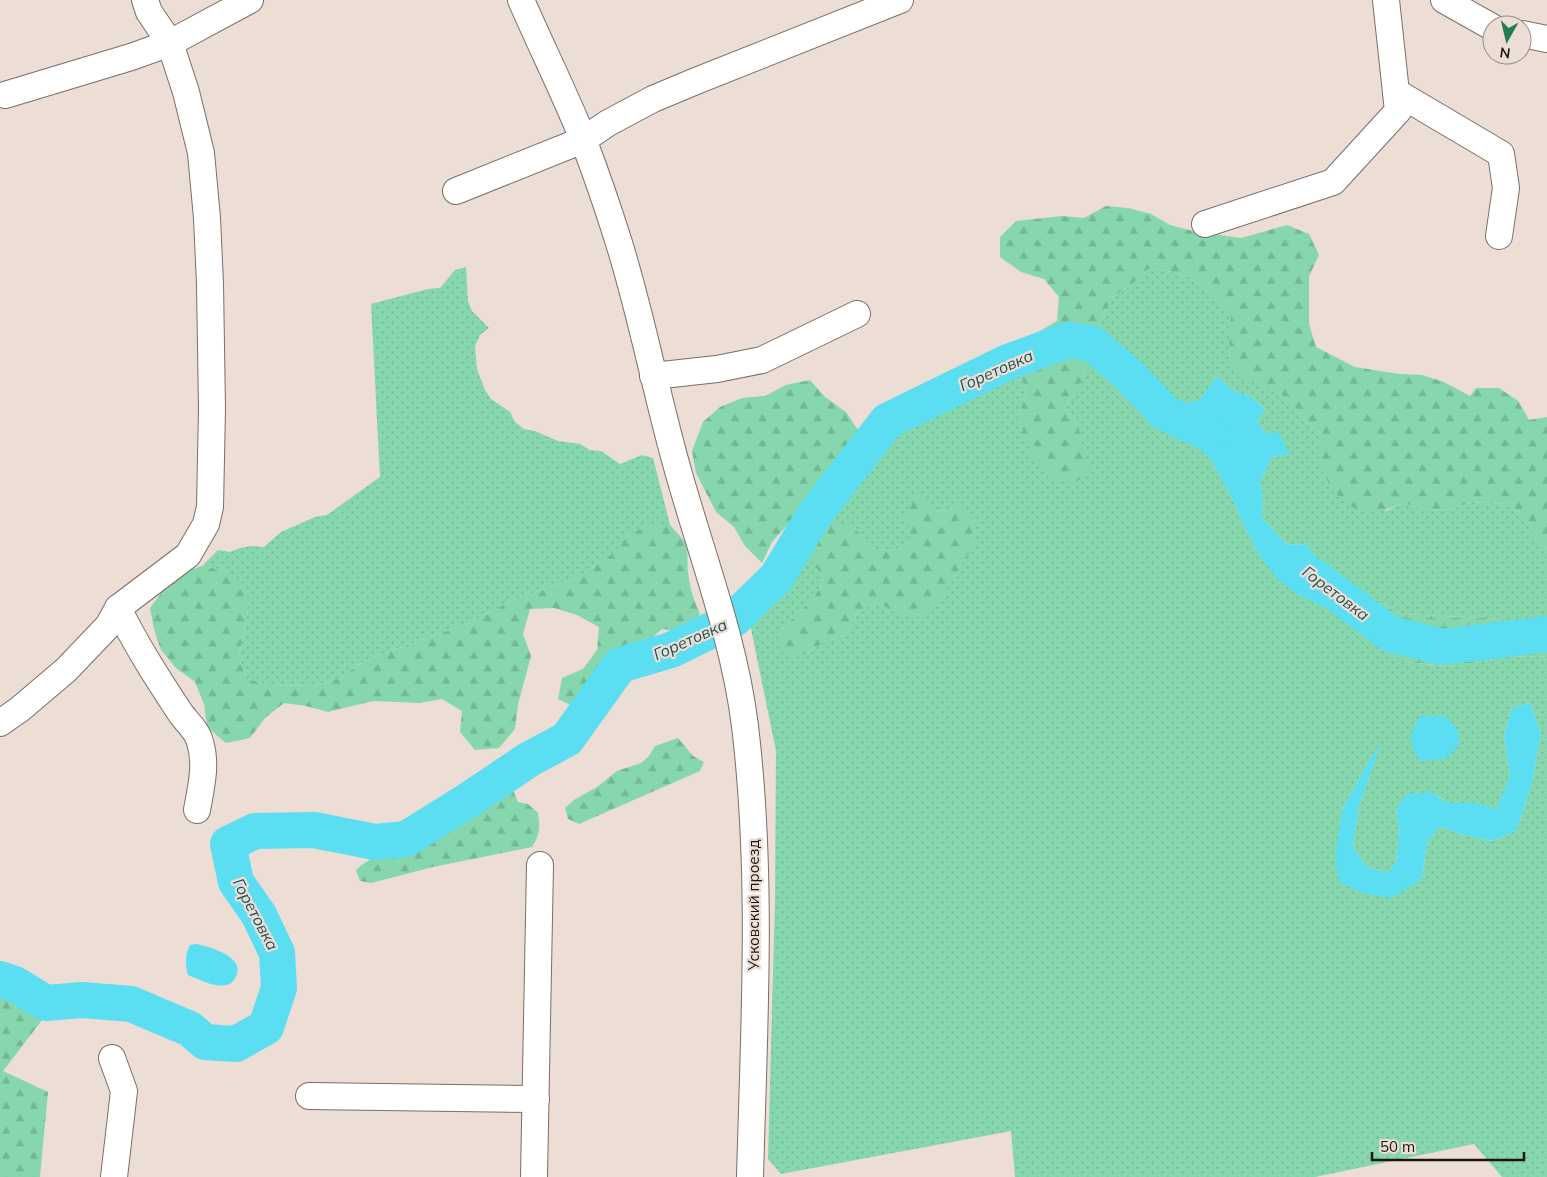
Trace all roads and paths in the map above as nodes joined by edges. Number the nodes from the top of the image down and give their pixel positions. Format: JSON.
{"nodes":[{"id":1,"x":145,"y":0,"type":"edge"},
{"id":2,"x":250,"y":0,"type":"edge"},
{"id":3,"x":521,"y":0,"type":"edge"},
{"id":4,"x":900,"y":0,"type":"edge"},
{"id":5,"x":1386,"y":0,"type":"edge"},
{"id":6,"x":1444,"y":0,"type":"edge"},
{"id":7,"x":1482,"y":21,"type":"edge"},
{"id":8,"x":1532,"y":36,"type":"edge"},
{"id":9,"x":1547,"y":39,"type":"edge"},
{"id":10,"x":170,"y":43,"type":"junction"},
{"id":11,"x":1396,"y":92,"type":"junction"},
{"id":12,"x":6,"y":95,"type":"dead end"},
{"id":13,"x":583,"y":140,"type":"junction"},
{"id":14,"x":456,"y":191,"type":"dead end"},
{"id":15,"x":1205,"y":224,"type":"dead end"},
{"id":16,"x":1499,"y":236,"type":"dead end"},
{"id":17,"x":857,"y":314,"type":"dead end"},
{"id":18,"x":654,"y":376,"type":"junction"},
{"id":19,"x":118,"y":608,"type":"junction"},
{"id":20,"x":0,"y":722,"type":"edge"},
{"id":21,"x":197,"y":810,"type":"dead end"},
{"id":22,"x":540,"y":865,"type":"dead end"},
{"id":23,"x":112,"y":1058,"type":"dead end"},
{"id":24,"x":308,"y":1096,"type":"dead end"},
{"id":25,"x":536,"y":1099,"type":"junction"},
{"id":26,"x":114,"y":1177,"type":"edge"},
{"id":27,"x":534,"y":1177,"type":"edge"},
{"id":28,"x":750,"y":1177,"type":"edge"}],
"edges":[{"from":1,"to":10,"type":"street"},
{"from":2,"to":10,"type":"street"},
{"from":3,"to":13,"type":"street","name":"Усковский проезд"},
{"from":4,"to":13,"type":"street"},
{"from":5,"to":11,"type":"street"},
{"from":6,"to":7,"type":"street"},
{"from":8,"to":9,"type":"street"},
{"from":10,"to":12,"type":"street"},
{"from":10,"to":19,"type":"street"},
{"from":11,"to":15,"type":"street"},
{"from":11,"to":16,"type":"street"},
{"from":13,"to":14,"type":"street"},
{"from":13,"to":18,"type":"street","name":"Усковский проезд"},
{"from":17,"to":18,"type":"street"},
{"from":18,"to":28,"type":"street","name":"Усковский проезд"},
{"from":19,"to":20,"type":"street"},
{"from":19,"to":21,"type":"street"},
{"from":22,"to":25,"type":"street"},
{"from":23,"to":26,"type":"street"},
{"from":24,"to":25,"type":"street"},
{"from":25,"to":27,"type":"street"}]}
